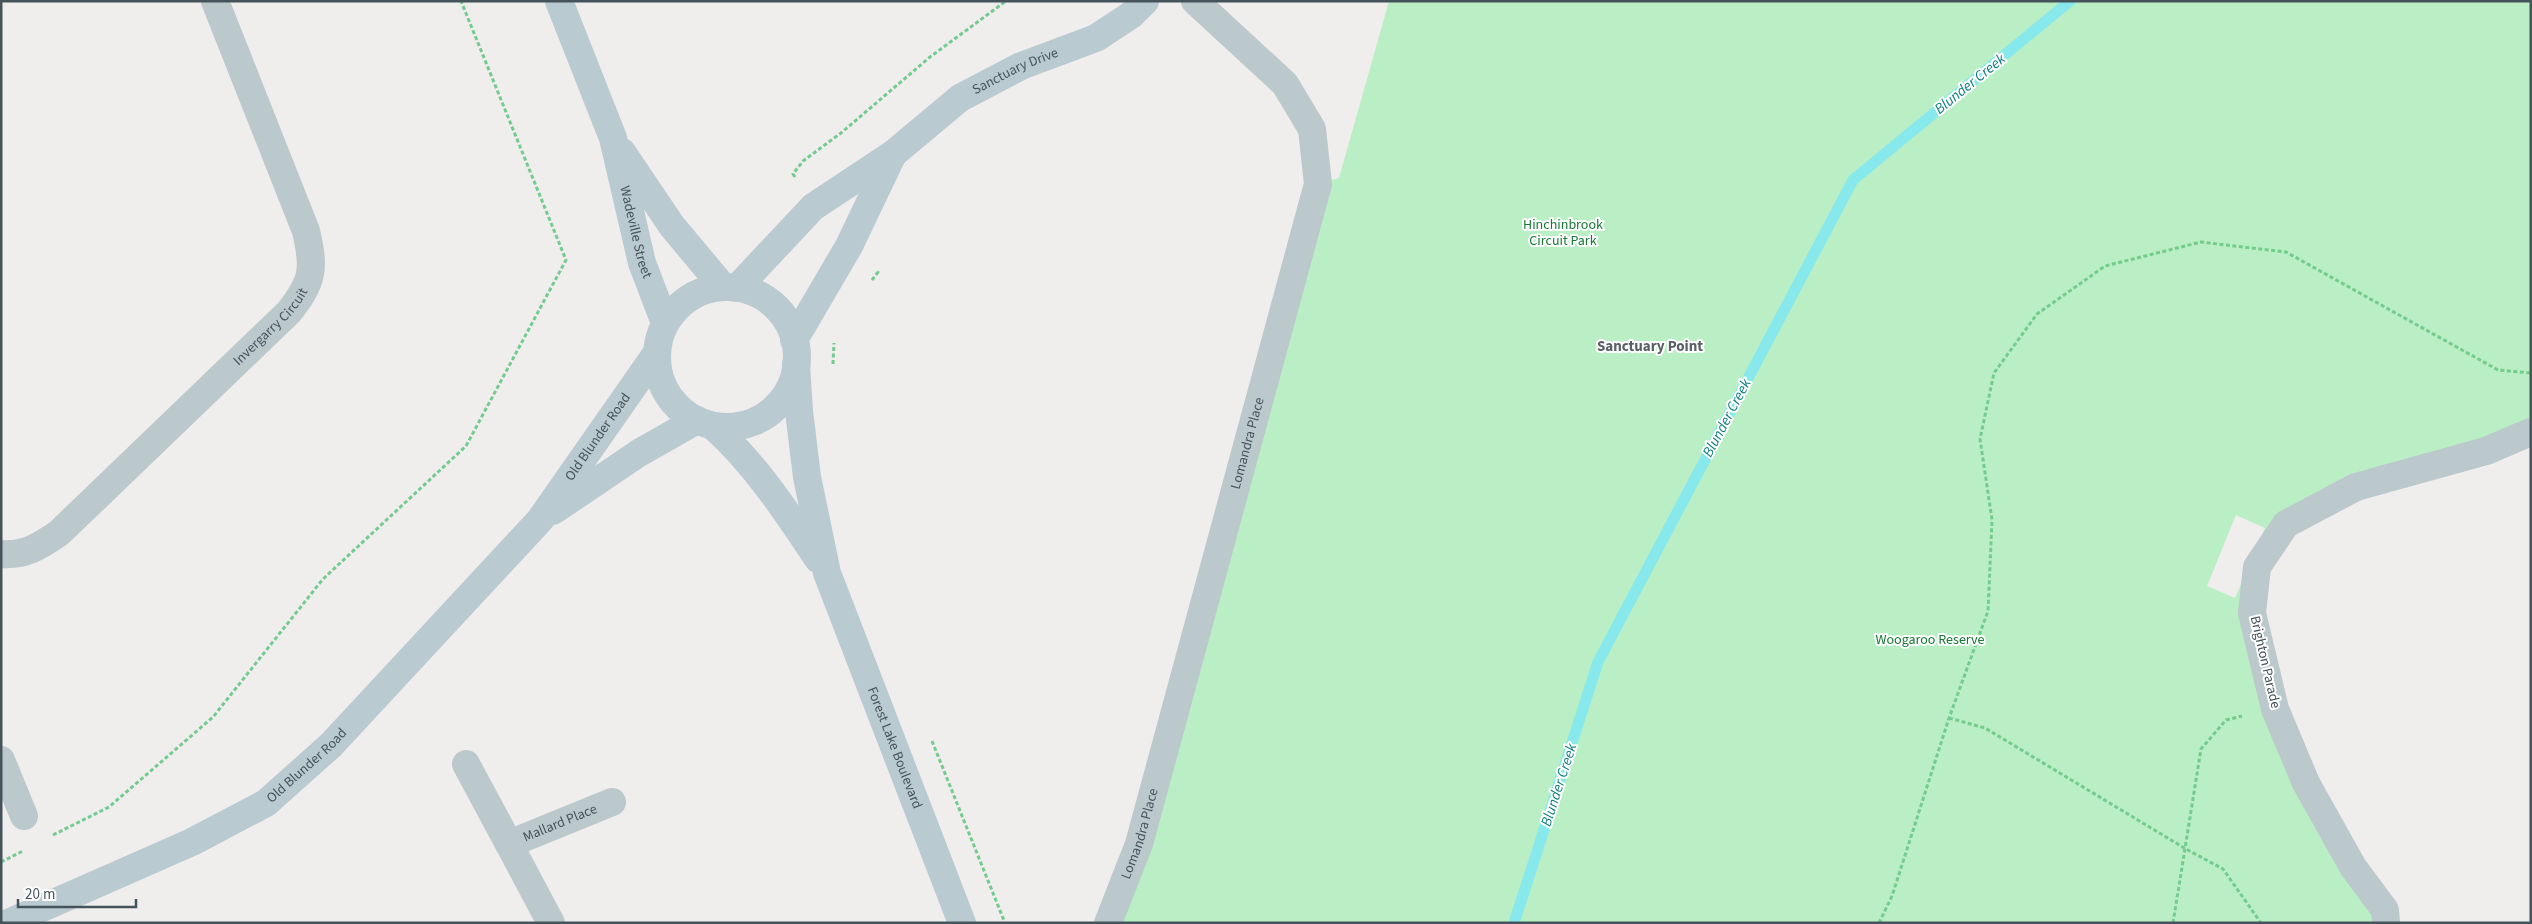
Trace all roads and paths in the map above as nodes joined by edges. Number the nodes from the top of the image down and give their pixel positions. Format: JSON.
{"nodes":[{"id":1,"x":215,"y":1,"type":"edge"},
{"id":2,"x":462,"y":1,"type":"edge"},
{"id":3,"x":559,"y":1,"type":"edge"},
{"id":4,"x":1006,"y":1,"type":"edge"},
{"id":5,"x":1145,"y":1,"type":"edge"},
{"id":6,"x":1195,"y":1,"type":"edge"},
{"id":7,"x":613,"y":138,"type":"junction"},
{"id":8,"x":893,"y":154,"type":"junction"},
{"id":9,"x":813,"y":207,"type":"junction"},
{"id":10,"x":849,"y":246,"type":"junction"},
{"id":11,"x":730,"y":287,"type":"junction"},
{"id":12,"x":866,"y":288,"type":"dead end"},
{"id":13,"x":665,"y":323,"type":"junction"},
{"id":14,"x":837,"y":334,"type":"dead end"},
{"id":15,"x":795,"y":352,"type":"junction"},
{"id":16,"x":656,"y":354,"type":"junction"},
{"id":17,"x":833,"y":370,"type":"dead end"},
{"id":18,"x":2531,"y":373,"type":"edge"},
{"id":19,"x":705,"y":423,"type":"junction"},
{"id":20,"x":2531,"y":432,"type":"edge"},
{"id":21,"x":540,"y":520,"type":"junction"},
{"id":22,"x":1,"y":554,"type":"edge"},
{"id":23,"x":826,"y":573,"type":"junction"},
{"id":24,"x":2275,"y":709,"type":"junction"},
{"id":25,"x":1949,"y":718,"type":"junction"},
{"id":26,"x":929,"y":735,"type":"dead end"},
{"id":27,"x":1,"y":760,"type":"edge"},
{"id":28,"x":466,"y":764,"type":"dead end"},
{"id":29,"x":612,"y":802,"type":"dead end"},
{"id":30,"x":24,"y":816,"type":"dead end"},
{"id":31,"x":49,"y":837,"type":"dead end"},
{"id":32,"x":508,"y":844,"type":"junction"},
{"id":33,"x":2186,"y":849,"type":"junction"},
{"id":34,"x":24,"y":850,"type":"dead end"},
{"id":35,"x":1,"y":862,"type":"edge"},
{"id":36,"x":8,"y":923,"type":"edge"},
{"id":37,"x":551,"y":923,"type":"edge"},
{"id":38,"x":962,"y":923,"type":"edge"},
{"id":39,"x":1005,"y":923,"type":"edge"},
{"id":40,"x":1108,"y":923,"type":"edge"},
{"id":41,"x":1879,"y":923,"type":"edge"},
{"id":42,"x":2173,"y":923,"type":"edge"},
{"id":43,"x":2261,"y":923,"type":"edge"},
{"id":44,"x":2386,"y":923,"type":"edge"}],
"edges":[{"from":1,"to":22,"type":"street","name":"Invergarry Circuit"},
{"from":2,"to":31,"type":"path"},
{"from":3,"to":7,"type":"main road","name":"Wadeville Street"},
{"from":4,"to":9,"type":"path"},
{"from":5,"to":8,"type":"main road","name":"Sanctuary Drive"},
{"from":6,"to":40,"type":"street","name":"Lomandra Place"},
{"from":7,"to":11,"type":"main road","name":"Wadeville Street"},
{"from":7,"to":13,"type":"main road","name":"Wadeville Street"},
{"from":8,"to":9,"type":"main road","name":"Sanctuary Drive"},
{"from":8,"to":10,"type":"main road","name":"Sanctuary Drive"},
{"from":9,"to":11,"type":"main road","name":"Sanctuary Drive"},
{"from":10,"to":12,"type":"path"},
{"from":10,"to":15,"type":"main road","name":"Sanctuary Drive"},
{"from":11,"to":13,"type":"main road"},
{"from":11,"to":15,"type":"main road"},
{"from":13,"to":16,"type":"main road"},
{"from":14,"to":17,"type":"path"},
{"from":15,"to":19,"type":"main road"},
{"from":15,"to":23,"type":"main road","name":"Forest Lake Boulevard"},
{"from":16,"to":19,"type":"main road"},
{"from":16,"to":21,"type":"main road","name":"Old Blunder Road"},
{"from":18,"to":25,"type":"path"},
{"from":19,"to":21,"type":"main road","name":"Old Blunder Road"},
{"from":19,"to":23,"type":"main road","name":"Forest Lake Boulevard"},
{"from":20,"to":24,"type":"street","name":"Brighton Parade"},
{"from":21,"to":36,"type":"main road","name":"Old Blunder Road"},
{"from":23,"to":38,"type":"main road","name":"Forest Lake Boulevard"},
{"from":24,"to":33,"type":"path"},
{"from":24,"to":44,"type":"street","name":"Brighton Parade"},
{"from":25,"to":33,"type":"path"},
{"from":25,"to":41,"type":"path"},
{"from":26,"to":39,"type":"path"},
{"from":27,"to":30,"type":"street"},
{"from":28,"to":32,"type":"street","name":"Mallard Place"},
{"from":29,"to":32,"type":"street","name":"Mallard Place"},
{"from":32,"to":37,"type":"street","name":"Mallard Place"},
{"from":33,"to":42,"type":"path"},
{"from":33,"to":43,"type":"path"},
{"from":34,"to":35,"type":"path"}]}
